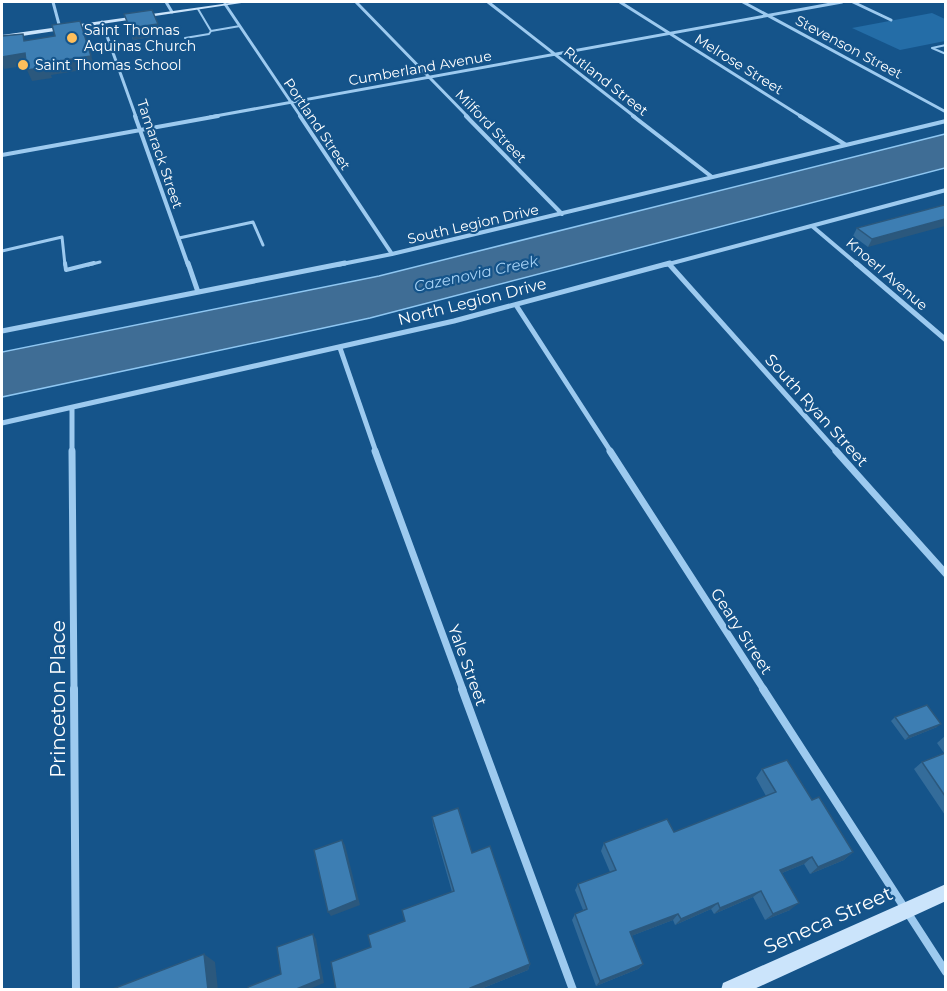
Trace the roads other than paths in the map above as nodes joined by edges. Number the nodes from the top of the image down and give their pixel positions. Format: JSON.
{"nodes":[{"id":1,"x":53,"y":2,"type":"edge"},
{"id":2,"x":166,"y":2,"type":"edge"},
{"id":3,"x":245,"y":2,"type":"edge"},
{"id":4,"x":356,"y":2,"type":"edge"},
{"id":5,"x":488,"y":2,"type":"edge"},
{"id":6,"x":620,"y":2,"type":"edge"},
{"id":7,"x":743,"y":2,"type":"edge"},
{"id":8,"x":842,"y":2,"type":"edge"},
{"id":9,"x":853,"y":2,"type":"edge"},
{"id":10,"x":225,"y":4,"type":"junction"},
{"id":11,"x":198,"y":9,"type":"junction"},
{"id":12,"x":172,"y":12,"type":"junction"},
{"id":13,"x":768,"y":15,"type":"junction"},
{"id":14,"x":891,"y":20,"type":"dead end"},
{"id":15,"x":102,"y":22,"type":"junction"},
{"id":16,"x":240,"y":26,"type":"junction"},
{"id":17,"x":60,"y":28,"type":"junction"},
{"id":18,"x":211,"y":31,"type":"junction"},
{"id":19,"x":670,"y":33,"type":"junction"},
{"id":20,"x":2,"y":37,"type":"edge"},
{"id":21,"x":185,"y":38,"type":"dead end"},
{"id":22,"x":945,"y":45,"type":"edge"},
{"id":23,"x":555,"y":54,"type":"junction"},
{"id":24,"x":945,"y":54,"type":"edge"},
{"id":25,"x":429,"y":77,"type":"junction"},
{"id":26,"x":291,"y":103,"type":"junction"},
{"id":27,"x":945,"y":112,"type":"edge"},
{"id":28,"x":945,"y":121,"type":"edge"},
{"id":29,"x":141,"y":130,"type":"junction"},
{"id":30,"x":846,"y":145,"type":"junction"},
{"id":31,"x":2,"y":155,"type":"edge"},
{"id":32,"x":711,"y":177,"type":"junction"},
{"id":33,"x":945,"y":189,"type":"edge"},
{"id":34,"x":562,"y":214,"type":"junction"},
{"id":35,"x":812,"y":226,"type":"junction"},
{"id":36,"x":178,"y":238,"type":"junction"},
{"id":37,"x":263,"y":245,"type":"dead end"},
{"id":38,"x":2,"y":251,"type":"edge"},
{"id":39,"x":392,"y":254,"type":"junction"},
{"id":40,"x":100,"y":262,"type":"dead end"},
{"id":41,"x":669,"y":264,"type":"junction"},
{"id":42,"x":198,"y":292,"type":"junction"},
{"id":43,"x":516,"y":305,"type":"junction"},
{"id":44,"x":2,"y":331,"type":"edge"},
{"id":45,"x":945,"y":340,"type":"edge"},
{"id":46,"x":340,"y":348,"type":"junction"},
{"id":47,"x":72,"y":408,"type":"junction"},
{"id":48,"x":2,"y":423,"type":"edge"},
{"id":49,"x":945,"y":574,"type":"edge"},
{"id":50,"x":945,"y":892,"type":"edge"},
{"id":51,"x":906,"y":910,"type":"junction"},
{"id":52,"x":945,"y":972,"type":"edge"},
{"id":53,"x":76,"y":990,"type":"edge"},
{"id":54,"x":573,"y":990,"type":"edge"},
{"id":55,"x":730,"y":990,"type":"edge"}],
"edges":[{"from":1,"to":17,"type":"street"},
{"from":2,"to":12,"type":"street"},
{"from":3,"to":10,"type":"street"},
{"from":4,"to":25,"type":"street","name":"Milford Street"},
{"from":5,"to":23,"type":"street","name":"Rutland Street"},
{"from":6,"to":19,"type":"street","name":"Melrose Street"},
{"from":7,"to":13,"type":"street","name":"Stevenson Street"},
{"from":8,"to":13,"type":"street","name":"Cumberland Avenue"},
{"from":9,"to":14,"type":"street"},
{"from":10,"to":11,"type":"street"},
{"from":10,"to":16,"type":"street","name":"Portland Street"},
{"from":11,"to":12,"type":"street"},
{"from":11,"to":18,"type":"lane"},
{"from":12,"to":15,"type":"street"},
{"from":13,"to":19,"type":"street","name":"Cumberland Avenue"},
{"from":13,"to":27,"type":"street","name":"Stevenson Street"},
{"from":15,"to":17,"type":"street"},
{"from":15,"to":29,"type":"street","name":"Tamarack Street"},
{"from":16,"to":18,"type":"lane"},
{"from":16,"to":26,"type":"street","name":"Portland Street"},
{"from":17,"to":20,"type":"street"},
{"from":18,"to":21,"type":"lane"},
{"from":19,"to":23,"type":"street","name":"Cumberland Avenue"},
{"from":19,"to":30,"type":"street","name":"Melrose Street"},
{"from":22,"to":24,"type":"lane"},
{"from":23,"to":25,"type":"street","name":"Cumberland Avenue"},
{"from":23,"to":32,"type":"street","name":"Rutland Street"},
{"from":25,"to":26,"type":"street","name":"Cumberland Avenue"},
{"from":25,"to":34,"type":"street","name":"Milford Street"},
{"from":26,"to":29,"type":"street","name":"Cumberland Avenue"},
{"from":26,"to":39,"type":"street","name":"Portland Street"},
{"from":28,"to":30,"type":"street","name":"South Legion Drive"},
{"from":29,"to":31,"type":"street","name":"Cumberland Avenue"},
{"from":29,"to":36,"type":"street","name":"Tamarack Street"},
{"from":30,"to":32,"type":"street","name":"South Legion Drive"},
{"from":32,"to":34,"type":"street","name":"South Legion Drive"},
{"from":33,"to":35,"type":"street","name":"North Legion Drive"},
{"from":34,"to":39,"type":"street","name":"South Legion Drive"},
{"from":35,"to":41,"type":"street","name":"North Legion Drive"},
{"from":35,"to":45,"type":"street","name":"Knoerl Avenue"},
{"from":36,"to":37,"type":"lane"},
{"from":36,"to":42,"type":"street","name":"Tamarack Street"},
{"from":38,"to":40,"type":"lane"},
{"from":39,"to":42,"type":"street","name":"South Legion Drive"},
{"from":41,"to":43,"type":"street","name":"North Legion Drive"},
{"from":41,"to":49,"type":"street","name":"South Ryan Street"},
{"from":42,"to":44,"type":"street","name":"South Legion Drive"},
{"from":43,"to":46,"type":"street","name":"North Legion Drive"},
{"from":43,"to":51,"type":"street","name":"Geary Street"},
{"from":46,"to":47,"type":"street","name":"North Legion Drive"},
{"from":46,"to":54,"type":"street","name":"Yale Street"},
{"from":47,"to":48,"type":"street","name":"North Legion Drive"},
{"from":47,"to":53,"type":"street","name":"Princeton Place"},
{"from":50,"to":51,"type":"street","name":"Seneca Street"},
{"from":51,"to":52,"type":"street","name":"Geary Street"},
{"from":51,"to":55,"type":"street","name":"Seneca Street"}]}
